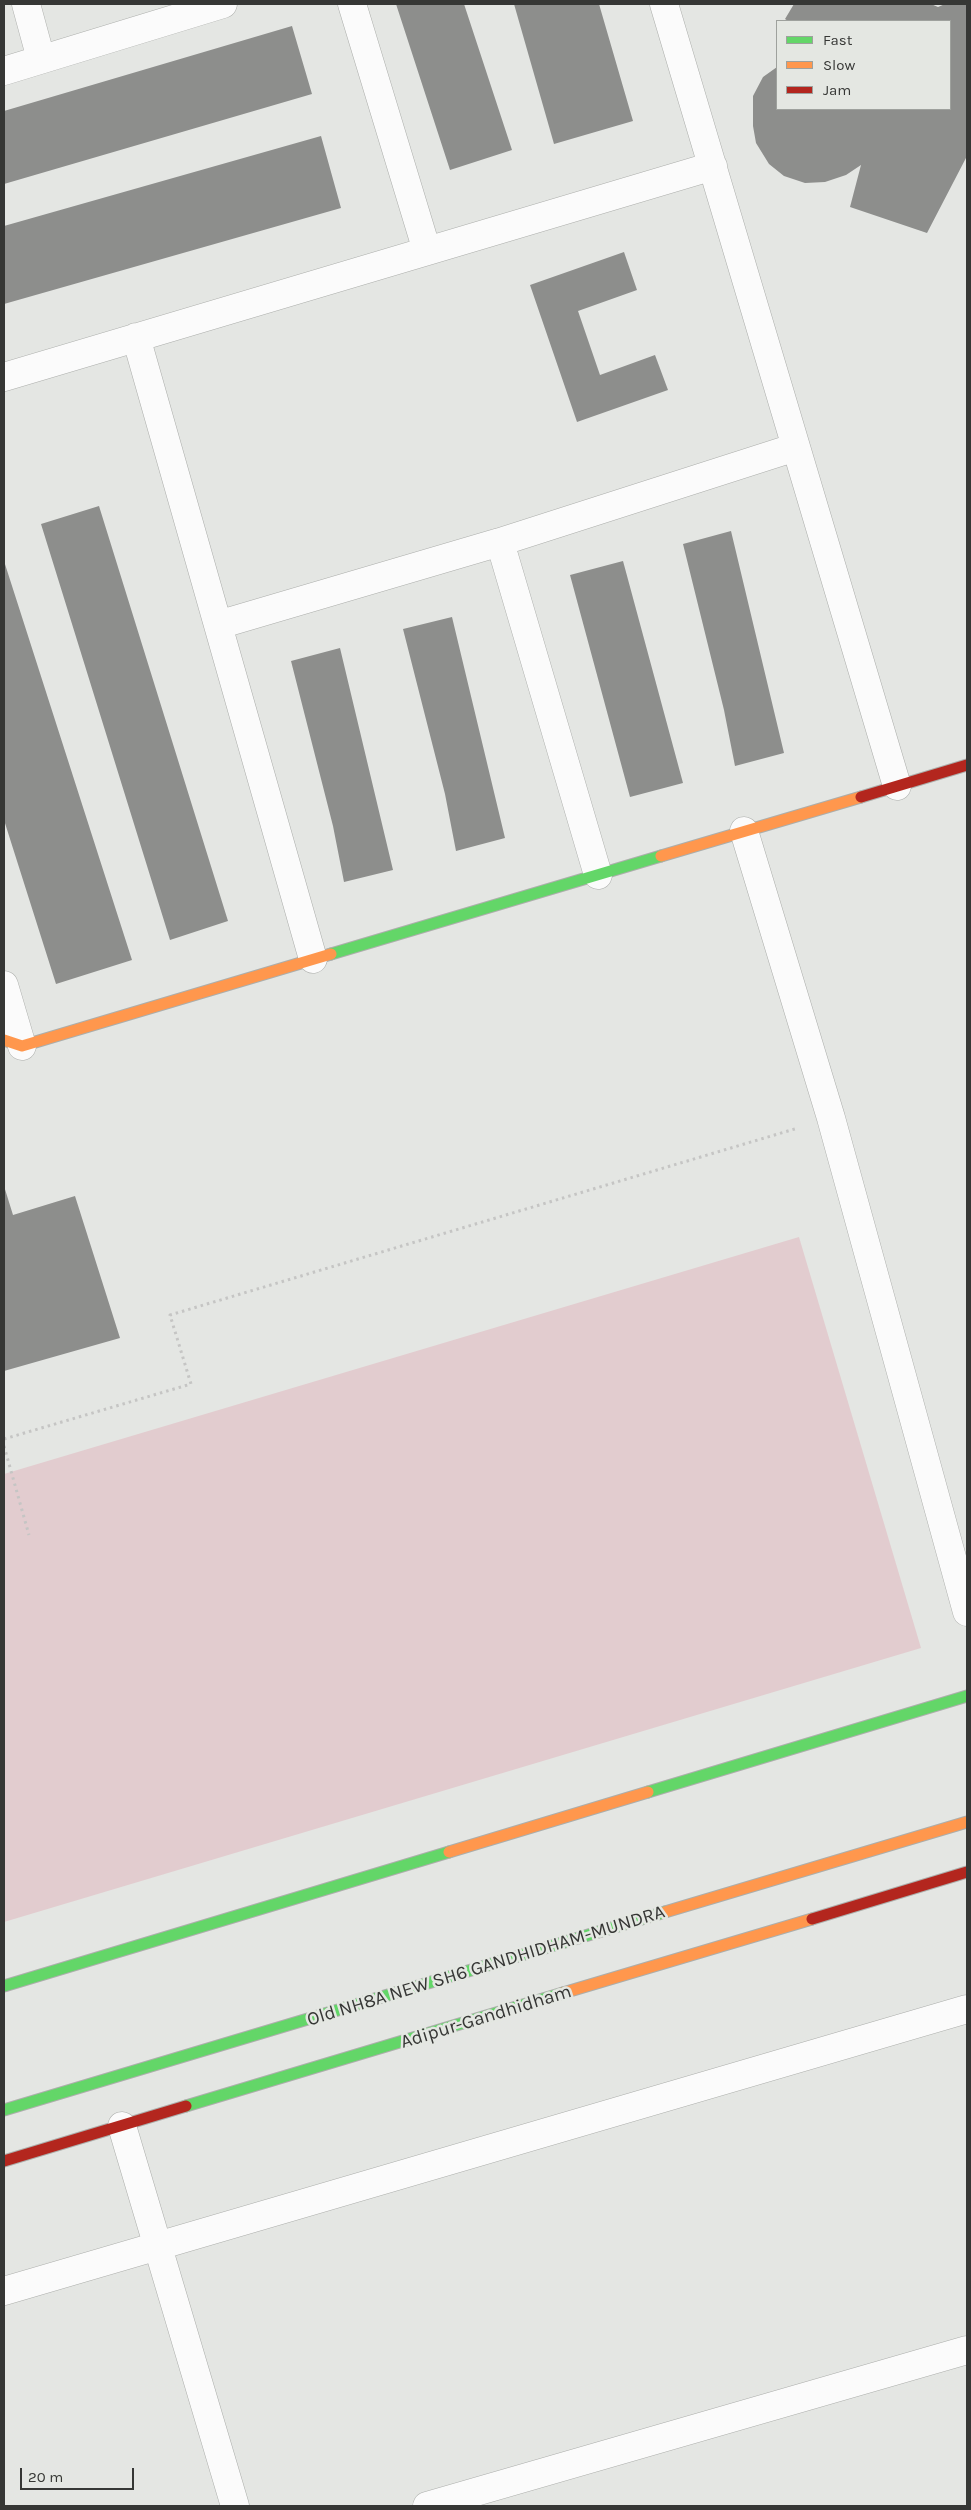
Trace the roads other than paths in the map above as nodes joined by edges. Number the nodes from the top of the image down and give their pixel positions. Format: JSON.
{"nodes":[{"id":1,"x":26,"y":4,"type":"edge"},
{"id":2,"x":224,"y":4,"type":"edge"},
{"id":3,"x":352,"y":4,"type":"edge"},
{"id":4,"x":664,"y":4,"type":"edge"},
{"id":5,"x":41,"y":59,"type":"junction"},
{"id":6,"x":4,"y":71,"type":"edge"},
{"id":7,"x":713,"y":166,"type":"junction"},
{"id":8,"x":427,"y":251,"type":"junction"},
{"id":9,"x":136,"y":337,"type":"junction"},
{"id":10,"x":4,"y":377,"type":"edge"},
{"id":11,"x":796,"y":447,"type":"junction"},
{"id":12,"x":500,"y":542,"type":"junction"},
{"id":13,"x":218,"y":625,"type":"junction"},
{"id":14,"x":967,"y":765,"type":"edge"},
{"id":15,"x":897,"y":786,"type":"junction"},
{"id":16,"x":744,"y":831,"type":"junction"},
{"id":17,"x":598,"y":874,"type":"junction"},
{"id":18,"x":313,"y":960,"type":"junction"},
{"id":19,"x":4,"y":985,"type":"edge"},
{"id":20,"x":13,"y":1043,"type":"edge"},
{"id":21,"x":967,"y":1612,"type":"edge"},
{"id":22,"x":967,"y":1696,"type":"edge"},
{"id":23,"x":967,"y":1822,"type":"edge"},
{"id":24,"x":967,"y":1872,"type":"edge"},
{"id":25,"x":4,"y":1986,"type":"edge"},
{"id":26,"x":967,"y":2009,"type":"edge"},
{"id":27,"x":4,"y":2110,"type":"edge"},
{"id":28,"x":122,"y":2126,"type":"junction"},
{"id":29,"x":4,"y":2161,"type":"edge"},
{"id":30,"x":158,"y":2246,"type":"junction"},
{"id":31,"x":4,"y":2291,"type":"edge"},
{"id":32,"x":967,"y":2350,"type":"edge"},
{"id":33,"x":235,"y":2506,"type":"edge"},
{"id":34,"x":427,"y":2506,"type":"edge"}],
"edges":[{"from":1,"to":5,"type":"street"},
{"from":2,"to":5,"type":"street"},
{"from":3,"to":8,"type":"street"},
{"from":4,"to":7,"type":"street"},
{"from":5,"to":6,"type":"street"},
{"from":7,"to":8,"type":"street"},
{"from":7,"to":11,"type":"street"},
{"from":8,"to":9,"type":"street"},
{"from":9,"to":10,"type":"street"},
{"from":9,"to":13,"type":"street"},
{"from":11,"to":12,"type":"street"},
{"from":11,"to":15,"type":"street"},
{"from":12,"to":13,"type":"street"},
{"from":12,"to":17,"type":"street"},
{"from":13,"to":18,"type":"street"},
{"from":14,"to":15,"type":"main road"},
{"from":15,"to":16,"type":"main road"},
{"from":16,"to":17,"type":"main road"},
{"from":16,"to":21,"type":"street"},
{"from":17,"to":18,"type":"main road"},
{"from":18,"to":20,"type":"main road"},
{"from":19,"to":20,"type":"street"},
{"from":22,"to":25,"type":"main road"},
{"from":23,"to":27,"type":"main road","name":"Old NH8A NEW SH6 GANDHIDHAM-MUNDRA"},
{"from":24,"to":28,"type":"main road","name":"Adipur-Gandhidham"},
{"from":26,"to":30,"type":"street"},
{"from":28,"to":29,"type":"main road","name":"Adipur-Gandhidham"},
{"from":28,"to":30,"type":"street"},
{"from":30,"to":31,"type":"street"},
{"from":30,"to":33,"type":"street"},
{"from":32,"to":34,"type":"street"}]}
